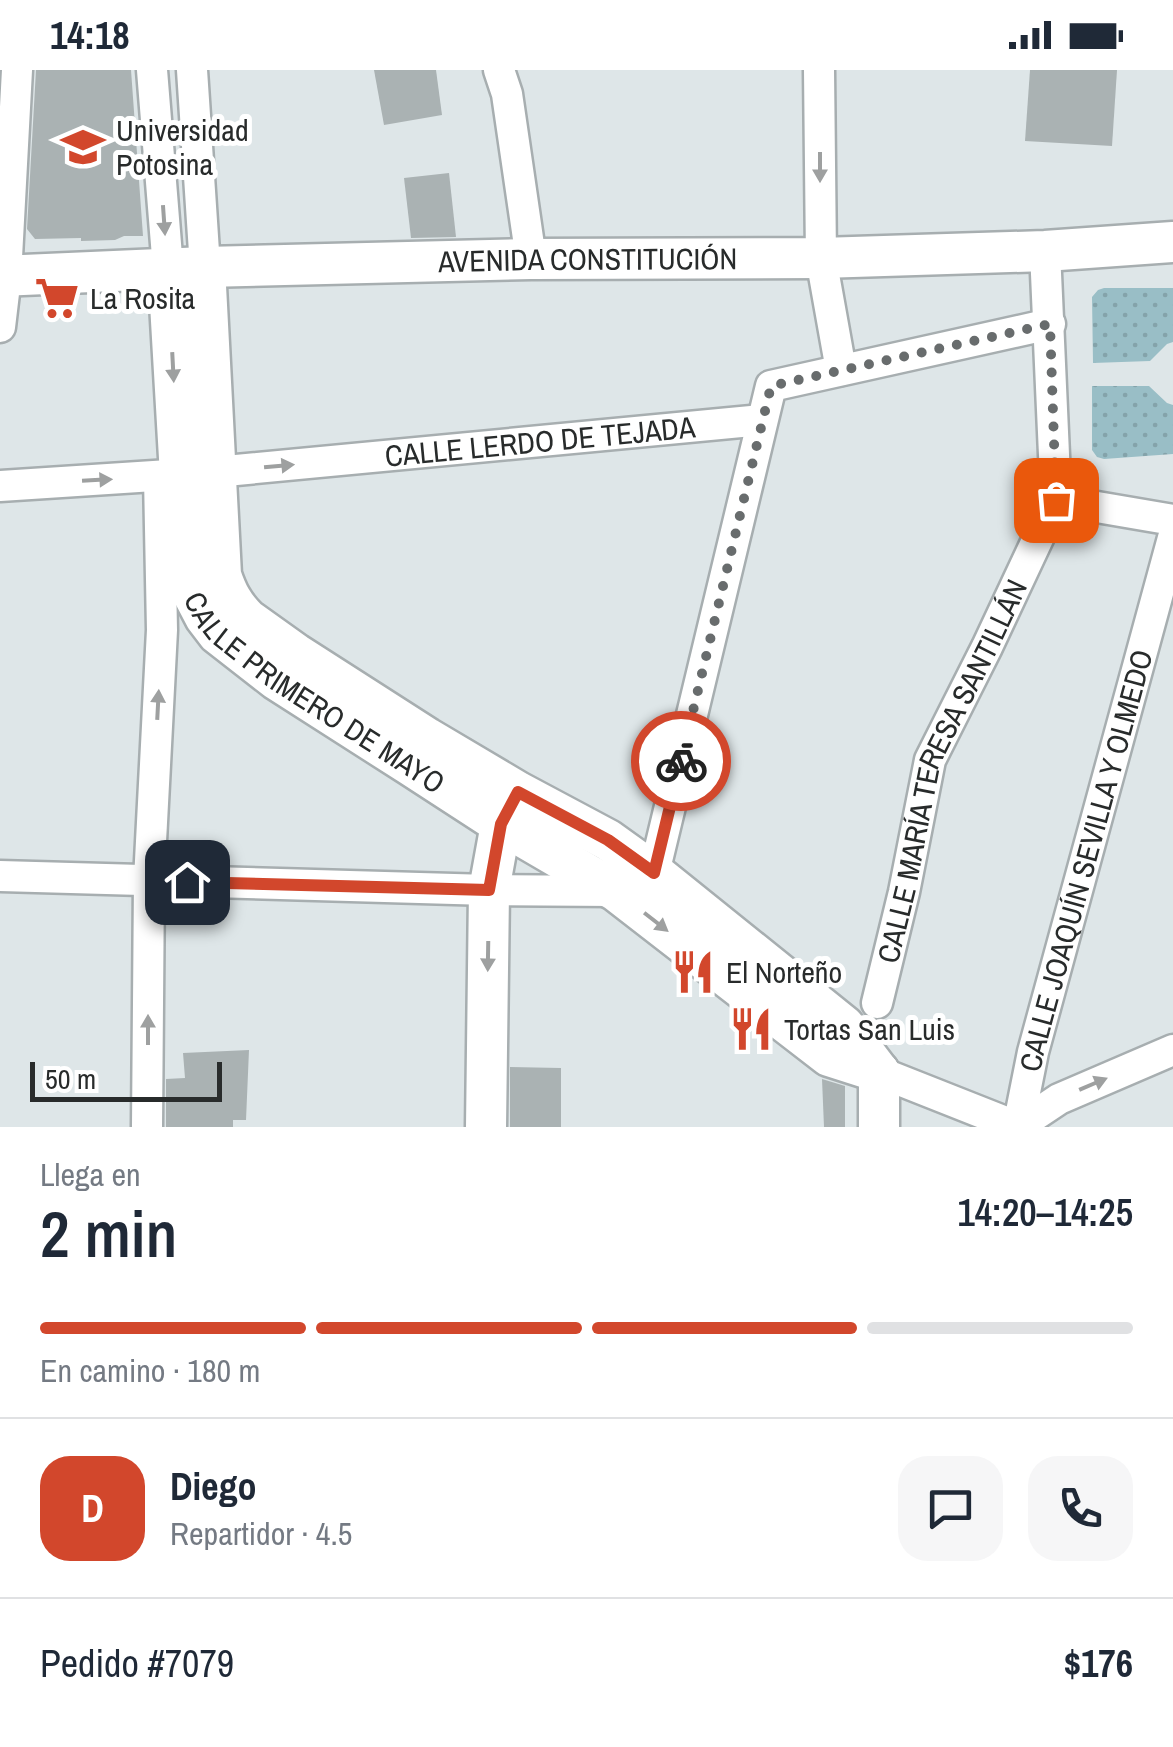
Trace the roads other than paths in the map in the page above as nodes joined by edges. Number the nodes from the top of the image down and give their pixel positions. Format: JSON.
{"nodes":[{"id":1,"x":17,"y":70,"type":"edge"},
{"id":2,"x":152,"y":70,"type":"edge"},
{"id":3,"x":192,"y":70,"type":"edge"},
{"id":4,"x":499,"y":70,"type":"edge"},
{"id":5,"x":819,"y":70,"type":"edge"},
{"id":6,"x":1173,"y":242,"type":"edge"},
{"id":7,"x":1044,"y":251,"type":"junction"},
{"id":8,"x":820,"y":258,"type":"junction"},
{"id":9,"x":531,"y":259,"type":"junction"},
{"id":10,"x":186,"y":268,"type":"junction"},
{"id":11,"x":3,"y":276,"type":"edge"},
{"id":12,"x":1050,"y":324,"type":"junction"},
{"id":13,"x":0,"y":328,"type":"edge"},
{"id":14,"x":840,"y":370,"type":"junction"},
{"id":15,"x":762,"y":420,"type":"junction"},
{"id":16,"x":185,"y":474,"type":"junction"},
{"id":17,"x":0,"y":486,"type":"edge"},
{"id":18,"x":1056,"y":500,"type":"junction"},
{"id":19,"x":1173,"y":520,"type":"edge"},
{"id":20,"x":1173,"y":538,"type":"edge"},
{"id":21,"x":219,"y":612,"type":"junction"},
{"id":22,"x":162,"y":630,"type":"junction"},
{"id":23,"x":509,"y":808,"type":"junction"},
{"id":24,"x":654,"y":873,"type":"junction"},
{"id":25,"x":0,"y":876,"type":"edge"},
{"id":26,"x":150,"y":880,"type":"junction"},
{"id":27,"x":489,"y":890,"type":"junction"},
{"id":28,"x":616,"y":891,"type":"junction"},
{"id":29,"x":877,"y":1002,"type":"dead end"},
{"id":30,"x":1173,"y":1050,"type":"edge"},
{"id":31,"x":879,"y":1072,"type":"junction"},
{"id":32,"x":148,"y":1127,"type":"edge"},
{"id":33,"x":486,"y":1127,"type":"edge"},
{"id":34,"x":879,"y":1127,"type":"edge"},
{"id":35,"x":1018,"y":1127,"type":"edge"}],
"edges":[{"from":1,"to":11,"type":"street"},
{"from":2,"to":10,"type":"street","name":"CALLE PRIMERO DE MAYO","one_way":true},
{"from":3,"to":10,"type":"street","name":"CALLE PRIMERO DE MAYO"},
{"from":4,"to":9,"type":"street"},
{"from":5,"to":8,"type":"street","one_way":true},
{"from":6,"to":7,"type":"main road","name":"AVENIDA CONSTITUCIÓN"},
{"from":7,"to":8,"type":"main road","name":"AVENIDA CONSTITUCIÓN"},
{"from":7,"to":12,"type":"street","name":"CALLE MARÍA TERESA SANTILLÁN"},
{"from":8,"to":9,"type":"main road","name":"AVENIDA CONSTITUCIÓN"},
{"from":8,"to":14,"type":"street"},
{"from":9,"to":10,"type":"main road","name":"AVENIDA CONSTITUCIÓN"},
{"from":10,"to":11,"type":"main road","name":"AVENIDA CONSTITUCIÓN"},
{"from":10,"to":16,"type":"main road","name":"CALLE PRIMERO DE MAYO"},
{"from":11,"to":13,"type":"street"},
{"from":12,"to":14,"type":"street"},
{"from":12,"to":18,"type":"street","name":"CALLE MARÍA TERESA SANTILLÁN"},
{"from":14,"to":15,"type":"street"},
{"from":16,"to":15,"type":"street","name":"CALLE LERDO DE TEJADA","one_way":true},
{"from":15,"to":24,"type":"street"},
{"from":17,"to":16,"type":"street","name":"CALLE LERDO DE TEJADA","one_way":true},
{"from":16,"to":21,"type":"main road","name":"CALLE PRIMERO DE MAYO"},
{"from":16,"to":22,"type":"street"},
{"from":18,"to":19,"type":"street"},
{"from":18,"to":29,"type":"street","name":"CALLE MARÍA TERESA SANTILLÁN"},
{"from":20,"to":35,"type":"street","name":"CALLE JOAQUÍN SEVILLA Y OLMEDO"},
{"from":21,"to":22,"type":"street"},
{"from":21,"to":23,"type":"main road","name":"CALLE PRIMERO DE MAYO"},
{"from":26,"to":22,"type":"street","one_way":true},
{"from":23,"to":24,"type":"main road","name":"CALLE PRIMERO DE MAYO"},
{"from":23,"to":27,"type":"main road"},
{"from":23,"to":28,"type":"main road","name":"CALLE PRIMERO DE MAYO"},
{"from":24,"to":28,"type":"street"},
{"from":24,"to":31,"type":"main road","name":"CALLE PRIMERO DE MAYO"},
{"from":25,"to":26,"type":"street"},
{"from":26,"to":27,"type":"street"},
{"from":32,"to":26,"type":"street","one_way":true},
{"from":27,"to":28,"type":"street"},
{"from":27,"to":33,"type":"main road","one_way":true},
{"from":28,"to":31,"type":"main road","name":"CALLE PRIMERO DE MAYO","one_way":true},
{"from":35,"to":30,"type":"street","one_way":true},
{"from":31,"to":34,"type":"main road"},
{"from":31,"to":35,"type":"street","name":"CALLE PRIMERO DE MAYO"}]}
